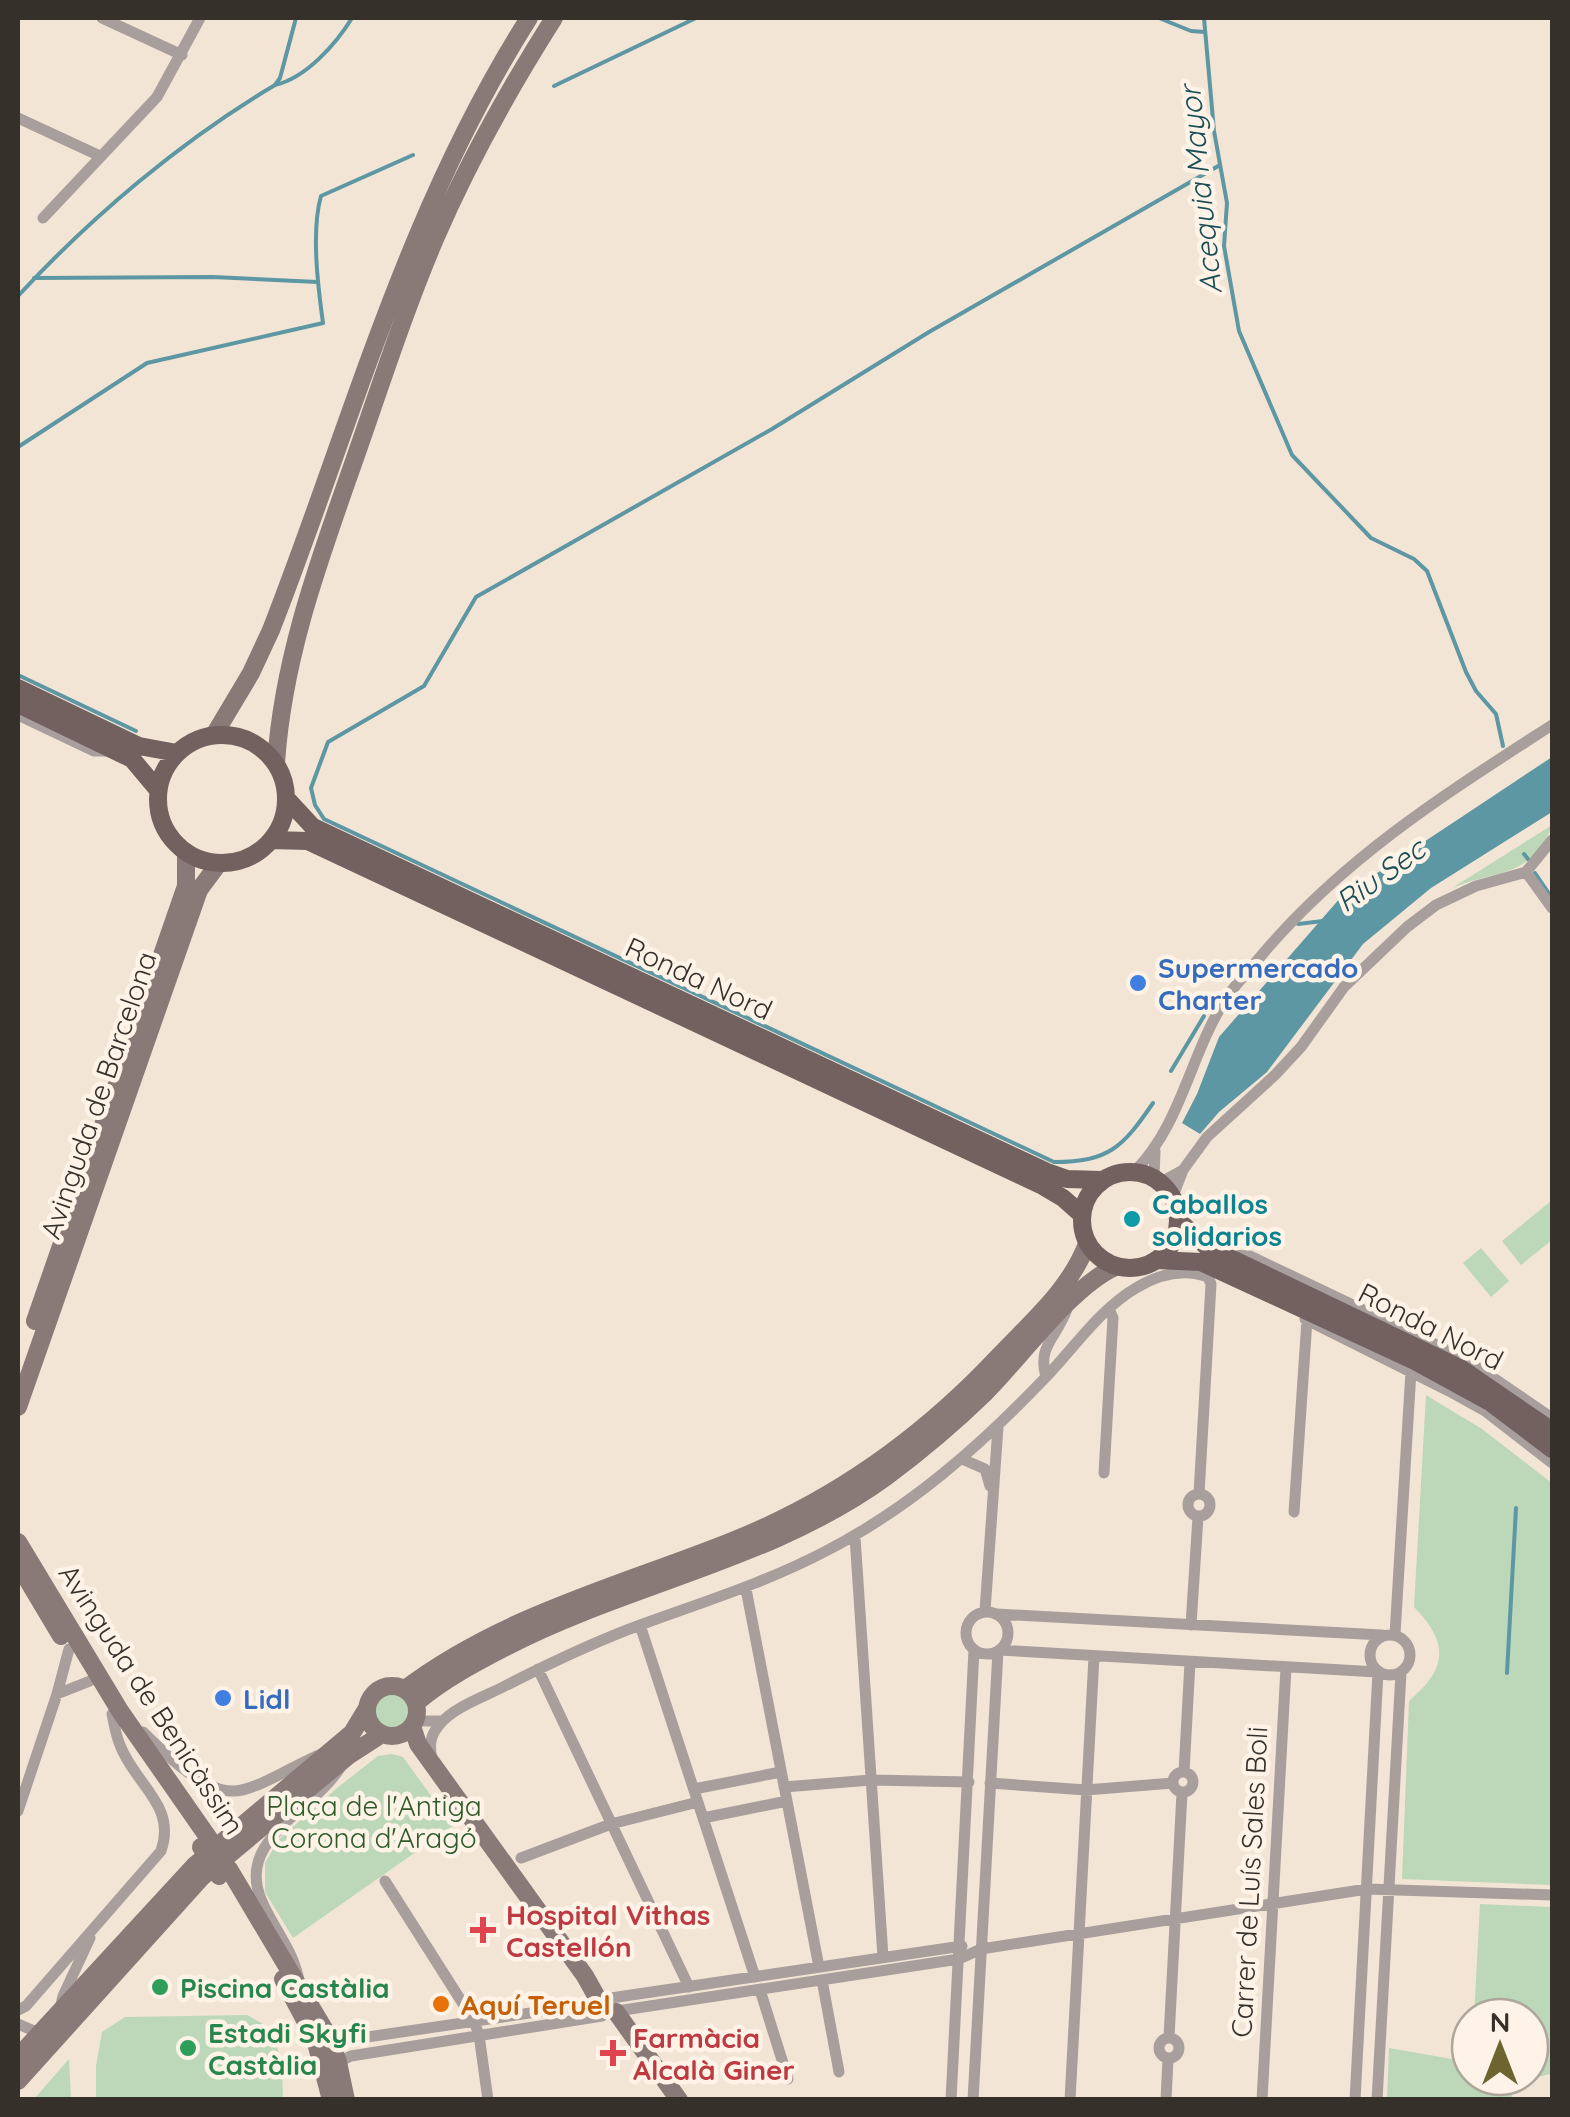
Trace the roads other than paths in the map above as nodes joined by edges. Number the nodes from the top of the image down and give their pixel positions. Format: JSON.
{"nodes":[{"id":1,"x":102,"y":18,"type":"edge"},
{"id":2,"x":200,"y":18,"type":"edge"},
{"id":3,"x":530,"y":18,"type":"edge"},
{"id":4,"x":554,"y":18,"type":"edge"},
{"id":5,"x":182,"y":54,"type":"junction"},
{"id":6,"x":18,"y":118,"type":"edge"},
{"id":7,"x":100,"y":156,"type":"junction"},
{"id":8,"x":43,"y":218,"type":"dead end"},
{"id":9,"x":18,"y":688,"type":"edge"},
{"id":10,"x":18,"y":704,"type":"edge"},
{"id":11,"x":18,"y":715,"type":"edge"},
{"id":12,"x":1552,"y":725,"type":"edge"},
{"id":13,"x":214,"y":735,"type":"junction"},
{"id":14,"x":117,"y":751,"type":"junction"},
{"id":15,"x":177,"y":753,"type":"junction"},
{"id":16,"x":276,"y":763,"type":"junction"},
{"id":17,"x":158,"y":790,"type":"junction"},
{"id":18,"x":286,"y":799,"type":"junction"},
{"id":19,"x":272,"y":840,"type":"junction"},
{"id":20,"x":1552,"y":840,"type":"edge"},
{"id":21,"x":186,"y":852,"type":"junction"},
{"id":22,"x":218,"y":863,"type":"junction"},
{"id":23,"x":1526,"y":872,"type":"junction"},
{"id":24,"x":1552,"y":908,"type":"edge"},
{"id":25,"x":1155,"y":1150,"type":"junction"},
{"id":26,"x":1183,"y":1170,"type":"junction"},
{"id":27,"x":1135,"y":1171,"type":"junction"},
{"id":28,"x":1101,"y":1180,"type":"junction"},
{"id":29,"x":1162,"y":1185,"type":"junction"},
{"id":30,"x":1081,"y":1214,"type":"junction"},
{"id":31,"x":1179,"y":1221,"type":"junction"},
{"id":32,"x":1087,"y":1244,"type":"junction"},
{"id":33,"x":1222,"y":1254,"type":"junction"},
{"id":34,"x":1156,"y":1260,"type":"junction"},
{"id":35,"x":1114,"y":1267,"type":"junction"},
{"id":36,"x":1244,"y":1280,"type":"junction"},
{"id":37,"x":1069,"y":1304,"type":"junction"},
{"id":38,"x":1109,"y":1309,"type":"junction"},
{"id":39,"x":1307,"y":1320,"type":"junction"},
{"id":40,"x":18,"y":1371,"type":"edge"},
{"id":41,"x":1411,"y":1371,"type":"junction"},
{"id":42,"x":1046,"y":1377,"type":"junction"},
{"id":43,"x":18,"y":1407,"type":"edge"},
{"id":44,"x":1552,"y":1418,"type":"edge"},
{"id":45,"x":998,"y":1427,"type":"junction"},
{"id":46,"x":1552,"y":1431,"type":"edge"},
{"id":47,"x":982,"y":1441,"type":"junction"},
{"id":48,"x":1552,"y":1449,"type":"edge"},
{"id":49,"x":995,"y":1456,"type":"junction"},
{"id":50,"x":962,"y":1459,"type":"junction"},
{"id":51,"x":1552,"y":1463,"type":"edge"},
{"id":52,"x":985,"y":1470,"type":"junction"},
{"id":53,"x":1104,"y":1474,"type":"dead end"},
{"id":54,"x":991,"y":1490,"type":"junction"},
{"id":55,"x":1294,"y":1512,"type":"dead end"},
{"id":56,"x":855,"y":1536,"type":"junction"},
{"id":57,"x":18,"y":1542,"type":"edge"},
{"id":58,"x":20,"y":1571,"type":"edge"},
{"id":59,"x":746,"y":1589,"type":"junction"},
{"id":60,"x":991,"y":1613,"type":"junction"},
{"id":61,"x":640,"y":1625,"type":"junction"},
{"id":62,"x":1192,"y":1625,"type":"junction"},
{"id":63,"x":1388,"y":1635,"type":"junction"},
{"id":64,"x":69,"y":1649,"type":"junction"},
{"id":65,"x":974,"y":1650,"type":"junction"},
{"id":66,"x":998,"y":1651,"type":"junction"},
{"id":67,"x":1094,"y":1657,"type":"junction"},
{"id":68,"x":1190,"y":1662,"type":"junction"},
{"id":69,"x":1286,"y":1668,"type":"junction"},
{"id":70,"x":538,"y":1670,"type":"junction"},
{"id":71,"x":1378,"y":1672,"type":"junction"},
{"id":72,"x":1400,"y":1672,"type":"junction"},
{"id":73,"x":90,"y":1681,"type":"junction"},
{"id":74,"x":57,"y":1694,"type":"junction"},
{"id":75,"x":366,"y":1710,"type":"junction"},
{"id":76,"x":116,"y":1712,"type":"junction"},
{"id":77,"x":408,"y":1721,"type":"junction"},
{"id":78,"x":442,"y":1721,"type":"junction"},
{"id":79,"x":341,"y":1752,"type":"junction"},
{"id":80,"x":434,"y":1766,"type":"junction"},
{"id":81,"x":782,"y":1772,"type":"junction"},
{"id":82,"x":1184,"y":1772,"type":"junction"},
{"id":83,"x":871,"y":1780,"type":"junction"},
{"id":84,"x":968,"y":1782,"type":"junction"},
{"id":85,"x":990,"y":1784,"type":"junction"},
{"id":86,"x":784,"y":1786,"type":"junction"},
{"id":87,"x":1177,"y":1788,"type":"junction"},
{"id":88,"x":1086,"y":1790,"type":"junction"},
{"id":89,"x":696,"y":1796,"type":"junction"},
{"id":90,"x":787,"y":1800,"type":"junction"},
{"id":91,"x":18,"y":1811,"type":"edge"},
{"id":92,"x":703,"y":1818,"type":"junction"},
{"id":93,"x":612,"y":1824,"type":"junction"},
{"id":94,"x":521,"y":1858,"type":"dead end"},
{"id":95,"x":224,"y":1873,"type":"junction"},
{"id":96,"x":385,"y":1881,"type":"dead end"},
{"id":97,"x":1367,"y":1888,"type":"junction"},
{"id":98,"x":1389,"y":1889,"type":"junction"},
{"id":99,"x":1552,"y":1895,"type":"edge"},
{"id":100,"x":1273,"y":1903,"type":"junction"},
{"id":101,"x":1176,"y":1918,"type":"junction"},
{"id":102,"x":96,"y":1926,"type":"junction"},
{"id":103,"x":1079,"y":1934,"type":"junction"},
{"id":104,"x":981,"y":1949,"type":"junction"},
{"id":105,"x":959,"y":1952,"type":"junction"},
{"id":106,"x":882,"y":1958,"type":"junction"},
{"id":107,"x":820,"y":1974,"type":"junction"},
{"id":108,"x":758,"y":1984,"type":"junction"},
{"id":109,"x":300,"y":1985,"type":"junction"},
{"id":110,"x":689,"y":1988,"type":"junction"},
{"id":111,"x":606,"y":2009,"type":"junction"},
{"id":112,"x":18,"y":2010,"type":"edge"},
{"id":113,"x":60,"y":2010,"type":"junction"},
{"id":114,"x":574,"y":2020,"type":"junction"},
{"id":115,"x":474,"y":2021,"type":"junction"},
{"id":116,"x":18,"y":2024,"type":"edge"},
{"id":117,"x":39,"y":2033,"type":"junction"},
{"id":118,"x":479,"y":2035,"type":"junction"},
{"id":119,"x":328,"y":2037,"type":"junction"},
{"id":120,"x":359,"y":2039,"type":"junction"},
{"id":121,"x":19,"y":2052,"type":"edge"},
{"id":122,"x":363,"y":2054,"type":"junction"},
{"id":123,"x":338,"y":2062,"type":"junction"},
{"id":124,"x":839,"y":2072,"type":"dead end"},
{"id":125,"x":18,"y":2080,"type":"edge"},
{"id":126,"x":788,"y":2080,"type":"dead end"},
{"id":127,"x":330,"y":2100,"type":"edge"},
{"id":128,"x":346,"y":2100,"type":"edge"},
{"id":129,"x":488,"y":2100,"type":"edge"},
{"id":130,"x":667,"y":2100,"type":"edge"},
{"id":131,"x":680,"y":2100,"type":"edge"},
{"id":132,"x":951,"y":2100,"type":"edge"},
{"id":133,"x":973,"y":2100,"type":"edge"},
{"id":134,"x":1070,"y":2100,"type":"edge"},
{"id":135,"x":1166,"y":2100,"type":"edge"},
{"id":136,"x":1262,"y":2100,"type":"edge"},
{"id":137,"x":1356,"y":2100,"type":"edge"},
{"id":138,"x":1377,"y":2100,"type":"edge"}],
"edges":[{"from":1,"to":5,"type":"street"},
{"from":2,"to":5,"type":"street"},
{"from":3,"to":13,"type":"main road"},
{"from":4,"to":16,"type":"main road"},
{"from":5,"to":7,"type":"street"},
{"from":6,"to":7,"type":"street"},
{"from":7,"to":8,"type":"street"},
{"from":9,"to":15,"type":"main road"},
{"from":10,"to":14,"type":"main road"},
{"from":11,"to":14,"type":"street"},
{"from":12,"to":25,"type":"street"},
{"from":13,"to":15,"type":"main road"},
{"from":13,"to":16,"type":"main road"},
{"from":14,"to":17,"type":"main road"},
{"from":15,"to":17,"type":"main road"},
{"from":16,"to":18,"type":"main road"},
{"from":17,"to":21,"type":"main road"},
{"from":18,"to":19,"type":"main road"},
{"from":18,"to":28,"type":"main road","name":"Ronda Nord"},
{"from":19,"to":22,"type":"main road"},
{"from":19,"to":30,"type":"main road","name":"Ronda Nord"},
{"from":20,"to":23,"type":"street"},
{"from":21,"to":22,"type":"main road"},
{"from":21,"to":40,"type":"main road","name":"Avinguda de Barcelona"},
{"from":22,"to":43,"type":"main road","name":"Avinguda de Barcelona"},
{"from":23,"to":24,"type":"street"},
{"from":23,"to":26,"type":"street"},
{"from":25,"to":27,"type":"street"},
{"from":25,"to":29,"type":"street"},
{"from":26,"to":29,"type":"street"},
{"from":26,"to":29,"type":"street"},
{"from":27,"to":28,"type":"main road"},
{"from":27,"to":29,"type":"main road"},
{"from":28,"to":30,"type":"main road"},
{"from":29,"to":31,"type":"main road"},
{"from":30,"to":32,"type":"main road"},
{"from":31,"to":33,"type":"main road","name":"Ronda Nord"},
{"from":31,"to":34,"type":"main road"},
{"from":32,"to":35,"type":"main road"},
{"from":32,"to":77,"type":"main road"},
{"from":33,"to":44,"type":"street","name":"Ronda Nord"},
{"from":33,"to":46,"type":"main road","name":"Ronda Nord"},
{"from":34,"to":35,"type":"main road"},
{"from":34,"to":36,"type":"main road","name":"Ronda Nord"},
{"from":35,"to":37,"type":"main road"},
{"from":36,"to":39,"type":"street","name":"Ronda Nord"},
{"from":36,"to":48,"type":"main road","name":"Ronda Nord"},
{"from":37,"to":42,"type":"street"},
{"from":37,"to":77,"type":"main road"},
{"from":38,"to":42,"type":"street"},
{"from":38,"to":53,"type":"street"},
{"from":38,"to":62,"type":"street"},
{"from":39,"to":41,"type":"street","name":"Ronda Nord"},
{"from":39,"to":55,"type":"street"},
{"from":41,"to":51,"type":"street","name":"Ronda Nord"},
{"from":41,"to":63,"type":"street"},
{"from":42,"to":45,"type":"street"},
{"from":45,"to":47,"type":"street"},
{"from":45,"to":49,"type":"street"},
{"from":47,"to":49,"type":"street"},
{"from":47,"to":50,"type":"street"},
{"from":47,"to":52,"type":"street"},
{"from":49,"to":54,"type":"street"},
{"from":50,"to":52,"type":"street"},
{"from":50,"to":56,"type":"street"},
{"from":52,"to":54,"type":"street"},
{"from":54,"to":60,"type":"street"},
{"from":56,"to":59,"type":"street"},
{"from":56,"to":83,"type":"street"},
{"from":57,"to":76,"type":"main road","name":"Avinguda de Benicàssim"},
{"from":58,"to":64,"type":"main road","name":"Avinguda de Benicàssim"},
{"from":59,"to":61,"type":"street"},
{"from":59,"to":81,"type":"street"},
{"from":60,"to":62,"type":"street"},
{"from":60,"to":65,"type":"street"},
{"from":60,"to":66,"type":"street"},
{"from":61,"to":70,"type":"street"},
{"from":61,"to":89,"type":"street"},
{"from":62,"to":63,"type":"street"},
{"from":63,"to":71,"type":"street"},
{"from":63,"to":72,"type":"street"},
{"from":64,"to":73,"type":"main road","name":"Avinguda de Benicàssim"},
{"from":64,"to":74,"type":"street"},
{"from":65,"to":66,"type":"street"},
{"from":65,"to":84,"type":"street"},
{"from":66,"to":67,"type":"street"},
{"from":66,"to":85,"type":"street"},
{"from":67,"to":68,"type":"street"},
{"from":67,"to":88,"type":"street"},
{"from":68,"to":69,"type":"street"},
{"from":68,"to":82,"type":"street"},
{"from":69,"to":71,"type":"street"},
{"from":69,"to":100,"type":"street","name":"Carrer de Luís Sales Boli"},
{"from":70,"to":78,"type":"street"},
{"from":70,"to":93,"type":"street"},
{"from":71,"to":72,"type":"street"},
{"from":71,"to":97,"type":"street"},
{"from":72,"to":98,"type":"street"},
{"from":73,"to":74,"type":"street"},
{"from":73,"to":76,"type":"main road","name":"Avinguda de Benicàssim"},
{"from":74,"to":91,"type":"street"},
{"from":75,"to":77,"type":"main road"},
{"from":75,"to":77,"type":"main road"},
{"from":75,"to":79,"type":"main road"},
{"from":76,"to":79,"type":"street"},
{"from":76,"to":95,"type":"main road","name":"Avinguda de Benicàssim"},
{"from":76,"to":102,"type":"street","name":"Avinguda de Benicàssim"},
{"from":77,"to":78,"type":"street"},
{"from":77,"to":79,"type":"main road"},
{"from":77,"to":80,"type":"main road"},
{"from":78,"to":80,"type":"street"},
{"from":79,"to":109,"type":"street"},
{"from":79,"to":113,"type":"main road"},
{"from":79,"to":125,"type":"main road"},
{"from":80,"to":111,"type":"main road"},
{"from":81,"to":86,"type":"street"},
{"from":81,"to":89,"type":"street"},
{"from":82,"to":87,"type":"street"},
{"from":82,"to":87,"type":"street"},
{"from":83,"to":84,"type":"street"},
{"from":83,"to":86,"type":"street"},
{"from":83,"to":106,"type":"street"},
{"from":84,"to":105,"type":"street"},
{"from":85,"to":88,"type":"street"},
{"from":85,"to":104,"type":"street"},
{"from":86,"to":90,"type":"street"},
{"from":87,"to":88,"type":"street"},
{"from":87,"to":101,"type":"street"},
{"from":88,"to":103,"type":"street"},
{"from":89,"to":92,"type":"street"},
{"from":89,"to":93,"type":"street"},
{"from":90,"to":92,"type":"street"},
{"from":90,"to":107,"type":"street"},
{"from":92,"to":108,"type":"street"},
{"from":93,"to":94,"type":"street"},
{"from":93,"to":110,"type":"street"},
{"from":95,"to":109,"type":"main road","name":"Avinguda de Benicàssim"},
{"from":95,"to":127,"type":"main road","name":"Avinguda de Benicàssim"},
{"from":96,"to":115,"type":"street"},
{"from":97,"to":98,"type":"street"},
{"from":97,"to":100,"type":"street"},
{"from":97,"to":137,"type":"street"},
{"from":98,"to":99,"type":"street"},
{"from":98,"to":138,"type":"street"},
{"from":100,"to":101,"type":"street"},
{"from":100,"to":136,"type":"street","name":"Carrer de Luís Sales Boli"},
{"from":101,"to":103,"type":"street"},
{"from":101,"to":135,"type":"street"},
{"from":102,"to":112,"type":"street"},
{"from":102,"to":113,"type":"street"},
{"from":103,"to":104,"type":"street"},
{"from":103,"to":134,"type":"street"},
{"from":104,"to":105,"type":"street"},
{"from":104,"to":133,"type":"street"},
{"from":105,"to":106,"type":"street"},
{"from":105,"to":107,"type":"street"},
{"from":105,"to":132,"type":"street"},
{"from":106,"to":107,"type":"street"},
{"from":107,"to":108,"type":"street"},
{"from":107,"to":124,"type":"street"},
{"from":108,"to":110,"type":"street"},
{"from":108,"to":111,"type":"street"},
{"from":108,"to":126,"type":"street"},
{"from":109,"to":119,"type":"main road","name":"Avinguda de Benicàssim"},
{"from":110,"to":111,"type":"street"},
{"from":111,"to":114,"type":"street"},
{"from":111,"to":114,"type":"street"},
{"from":111,"to":115,"type":"street"},
{"from":111,"to":130,"type":"main road"},
{"from":111,"to":131,"type":"main road"},
{"from":113,"to":117,"type":"main road"},
{"from":114,"to":118,"type":"street"},
{"from":115,"to":118,"type":"street"},
{"from":115,"to":120,"type":"street"},
{"from":116,"to":117,"type":"street"},
{"from":117,"to":121,"type":"main road"},
{"from":118,"to":122,"type":"street"},
{"from":118,"to":129,"type":"street"},
{"from":119,"to":120,"type":"street"},
{"from":119,"to":123,"type":"main road","name":"Avinguda de Benicàssim"},
{"from":120,"to":122,"type":"street"},
{"from":122,"to":123,"type":"street"},
{"from":123,"to":128,"type":"main road","name":"Avinguda de Benicàssim"}]}
